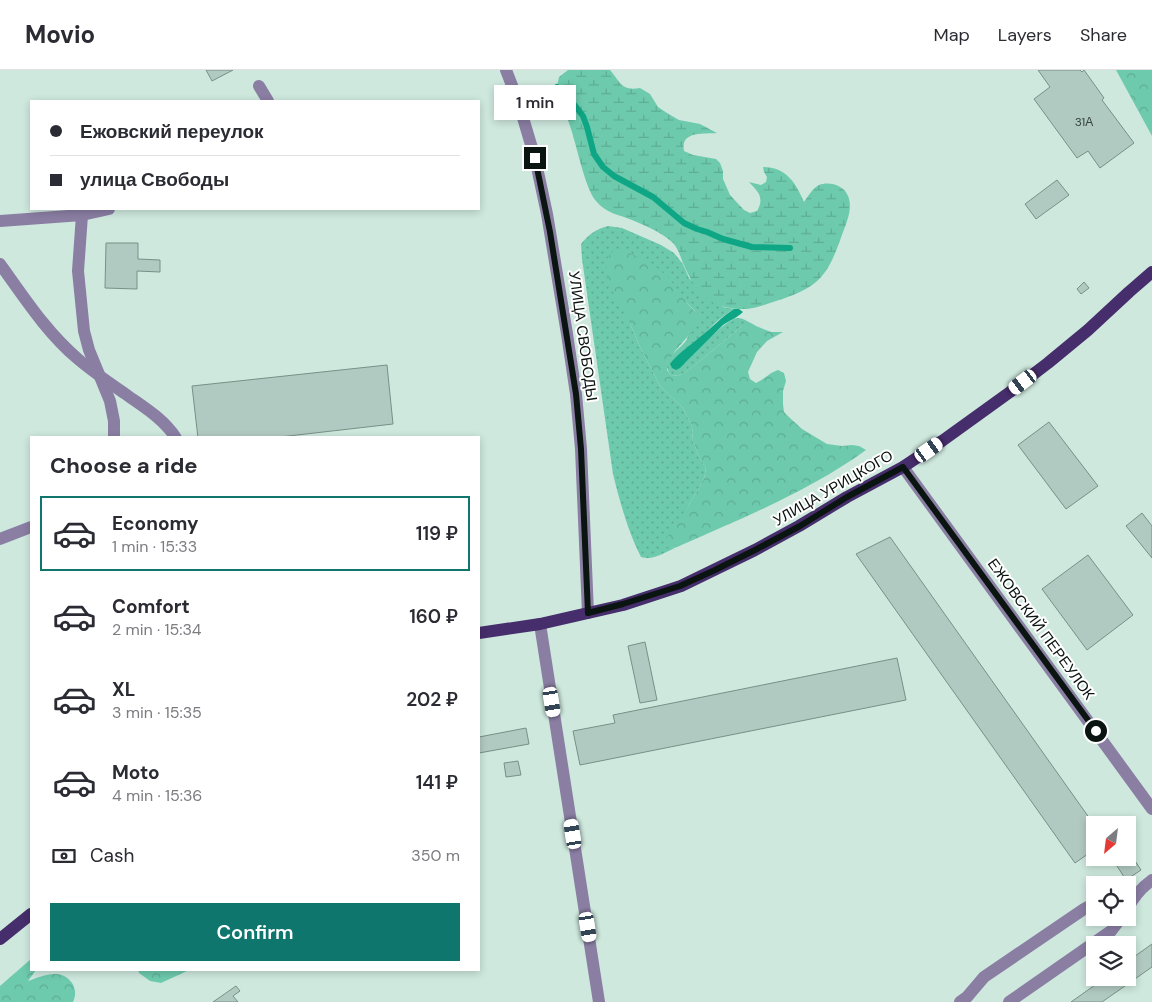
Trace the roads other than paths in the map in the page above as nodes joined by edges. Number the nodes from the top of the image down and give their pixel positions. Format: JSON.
{"nodes":[{"id":1,"x":506,"y":70,"type":"edge"},
{"id":2,"x":259,"y":86,"type":"dead end"},
{"id":3,"x":267,"y":100,"type":"edge"},
{"id":4,"x":104,"y":210,"type":"edge"},
{"id":5,"x":82,"y":215,"type":"junction"},
{"id":6,"x":0,"y":221,"type":"edge"},
{"id":7,"x":0,"y":264,"type":"edge"},
{"id":8,"x":1152,"y":272,"type":"edge"},
{"id":9,"x":101,"y":378,"type":"junction"},
{"id":10,"x":114,"y":436,"type":"edge"},
{"id":11,"x":175,"y":436,"type":"edge"},
{"id":12,"x":903,"y":467,"type":"junction"},
{"id":13,"x":30,"y":527,"type":"edge"},
{"id":14,"x":0,"y":539,"type":"edge"},
{"id":15,"x":588,"y":613,"type":"junction"},
{"id":16,"x":540,"y":624,"type":"junction"},
{"id":17,"x":480,"y":633,"type":"edge"},
{"id":18,"x":1152,"y":809,"type":"edge"},
{"id":19,"x":1152,"y":880,"type":"edge"},
{"id":20,"x":1136,"y":891,"type":"edge"},
{"id":21,"x":1086,"y":908,"type":"edge"},
{"id":22,"x":30,"y":915,"type":"edge"},
{"id":23,"x":1115,"y":926,"type":"edge"},
{"id":24,"x":0,"y":939,"type":"edge"},
{"id":25,"x":599,"y":1002,"type":"edge"},
{"id":26,"x":960,"y":1002,"type":"edge"},
{"id":27,"x":1008,"y":1002,"type":"edge"}],
"edges":[{"from":1,"to":15,"type":"street","name":"УЛИЦА СВОБОДЫ"},
{"from":2,"to":3,"type":"street"},
{"from":4,"to":5,"type":"street"},
{"from":5,"to":6,"type":"street"},
{"from":5,"to":9,"type":"street"},
{"from":7,"to":9,"type":"street"},
{"from":8,"to":12,"type":"main road","name":"УЛИЦА УРИЦКОГО"},
{"from":9,"to":10,"type":"street"},
{"from":9,"to":11,"type":"street"},
{"from":12,"to":15,"type":"main road","name":"УЛИЦА УРИЦКОГО"},
{"from":12,"to":18,"type":"street","name":"ЕЖОВСКИЙ ПЕРЕУЛОК"},
{"from":13,"to":14,"type":"street"},
{"from":15,"to":16,"type":"main road","name":"УЛИЦА УРИЦКОГО"},
{"from":16,"to":17,"type":"main road","name":"УЛИЦА УРИЦКОГО"},
{"from":16,"to":25,"type":"street"},
{"from":19,"to":20,"type":"street"},
{"from":21,"to":26,"type":"street"},
{"from":22,"to":24,"type":"main road"},
{"from":23,"to":27,"type":"street"}]}
